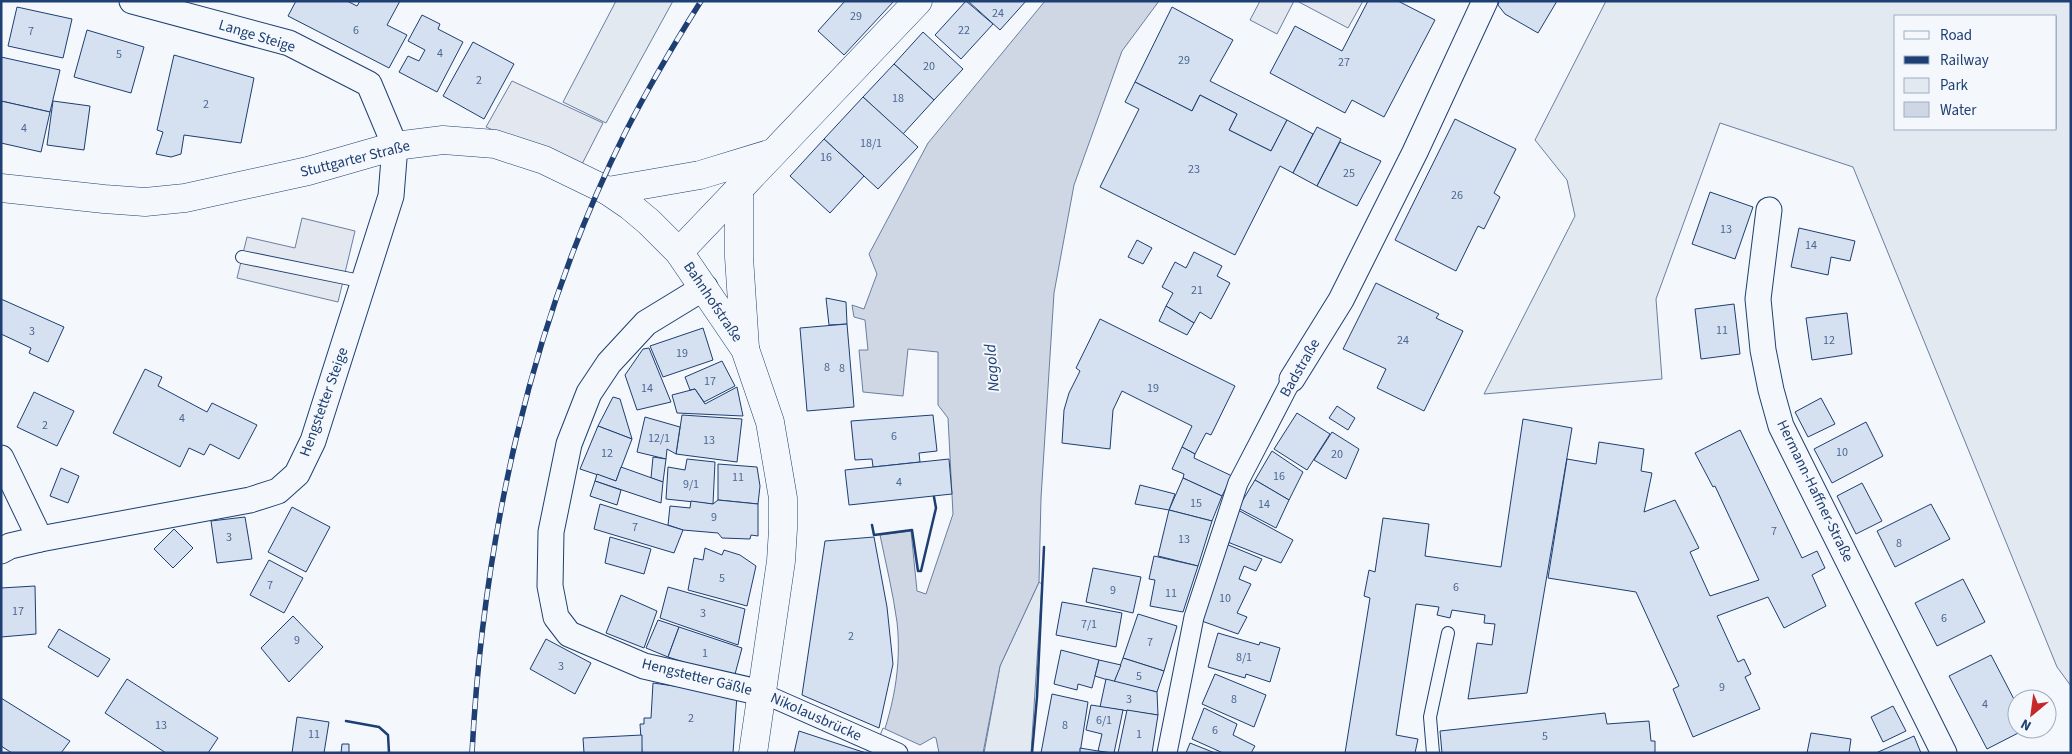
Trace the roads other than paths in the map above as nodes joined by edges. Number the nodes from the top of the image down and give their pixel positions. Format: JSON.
{"nodes":[{"id":1,"x":132,"y":1,"type":"edge"},
{"id":2,"x":918,"y":1,"type":"edge"},
{"id":3,"x":1485,"y":1,"type":"edge"},
{"id":4,"x":395,"y":146,"type":"junction"},
{"id":5,"x":771,"y":154,"type":"junction"},
{"id":6,"x":1,"y":188,"type":"edge"},
{"id":7,"x":739,"y":188,"type":"junction"},
{"id":8,"x":608,"y":191,"type":"junction"},
{"id":9,"x":1769,"y":210,"type":"dead end"},
{"id":10,"x":678,"y":252,"type":"junction"},
{"id":11,"x":242,"y":257,"type":"dead end"},
{"id":12,"x":365,"y":282,"type":"junction"},
{"id":13,"x":705,"y":287,"type":"junction"},
{"id":14,"x":745,"y":348,"type":"junction"},
{"id":15,"x":1292,"y":379,"type":"joint"},
{"id":16,"x":1,"y":458,"type":"edge"},
{"id":17,"x":40,"y":539,"type":"junction"},
{"id":18,"x":1,"y":551,"type":"edge"},
{"id":19,"x":1448,"y":633,"type":"dead end"},
{"id":20,"x":762,"y":693,"type":"junction"},
{"id":21,"x":753,"y":753,"type":"edge"},
{"id":22,"x":898,"y":753,"type":"edge"},
{"id":23,"x":1167,"y":753,"type":"edge"},
{"id":24,"x":1433,"y":753,"type":"edge"},
{"id":25,"x":1944,"y":753,"type":"edge"}],
"edges":[{"from":1,"to":4,"type":"street","name":"Lange Steige"},
{"from":2,"to":5,"type":"main road","name":"Bahnhofstraße"},
{"from":3,"to":15,"type":"street","name":"Badstraße"},
{"from":4,"to":6,"type":"main road","name":"Stuttgarter Straße"},
{"from":4,"to":8,"type":"main road","name":"Stuttgarter Straße"},
{"from":4,"to":12,"type":"street","name":"Hengstetter Steige"},
{"from":5,"to":7,"type":"main road","name":"Bahnhofstraße"},
{"from":5,"to":8,"type":"main road"},
{"from":7,"to":10,"type":"main road","name":"Bahnhofstraße"},
{"from":7,"to":14,"type":"main road"},
{"from":8,"to":10,"type":"main road","name":"Stuttgarter Straße"},
{"from":9,"to":25,"type":"street","name":"Hermann-Haffner-Straße"},
{"from":10,"to":13,"type":"main road","name":"Bahnhofstraße"},
{"from":11,"to":12,"type":"lane"},
{"from":12,"to":17,"type":"street","name":"Hengstetter Steige"},
{"from":13,"to":14,"type":"main road","name":"Bahnhofstraße"},
{"from":13,"to":20,"type":"street","name":"Hengstetter Gäßle"},
{"from":14,"to":20,"type":"main road","name":"Bahnhofstraße"},
{"from":15,"to":23,"type":"street","name":"Badstraße"},
{"from":16,"to":17,"type":"street"},
{"from":17,"to":18,"type":"street","name":"Hengstetter Steige"},
{"from":19,"to":24,"type":"lane"},
{"from":20,"to":21,"type":"main road","name":"Bahnhofstraße"},
{"from":20,"to":22,"type":"street","name":"Nikolausbrücke"}]}
